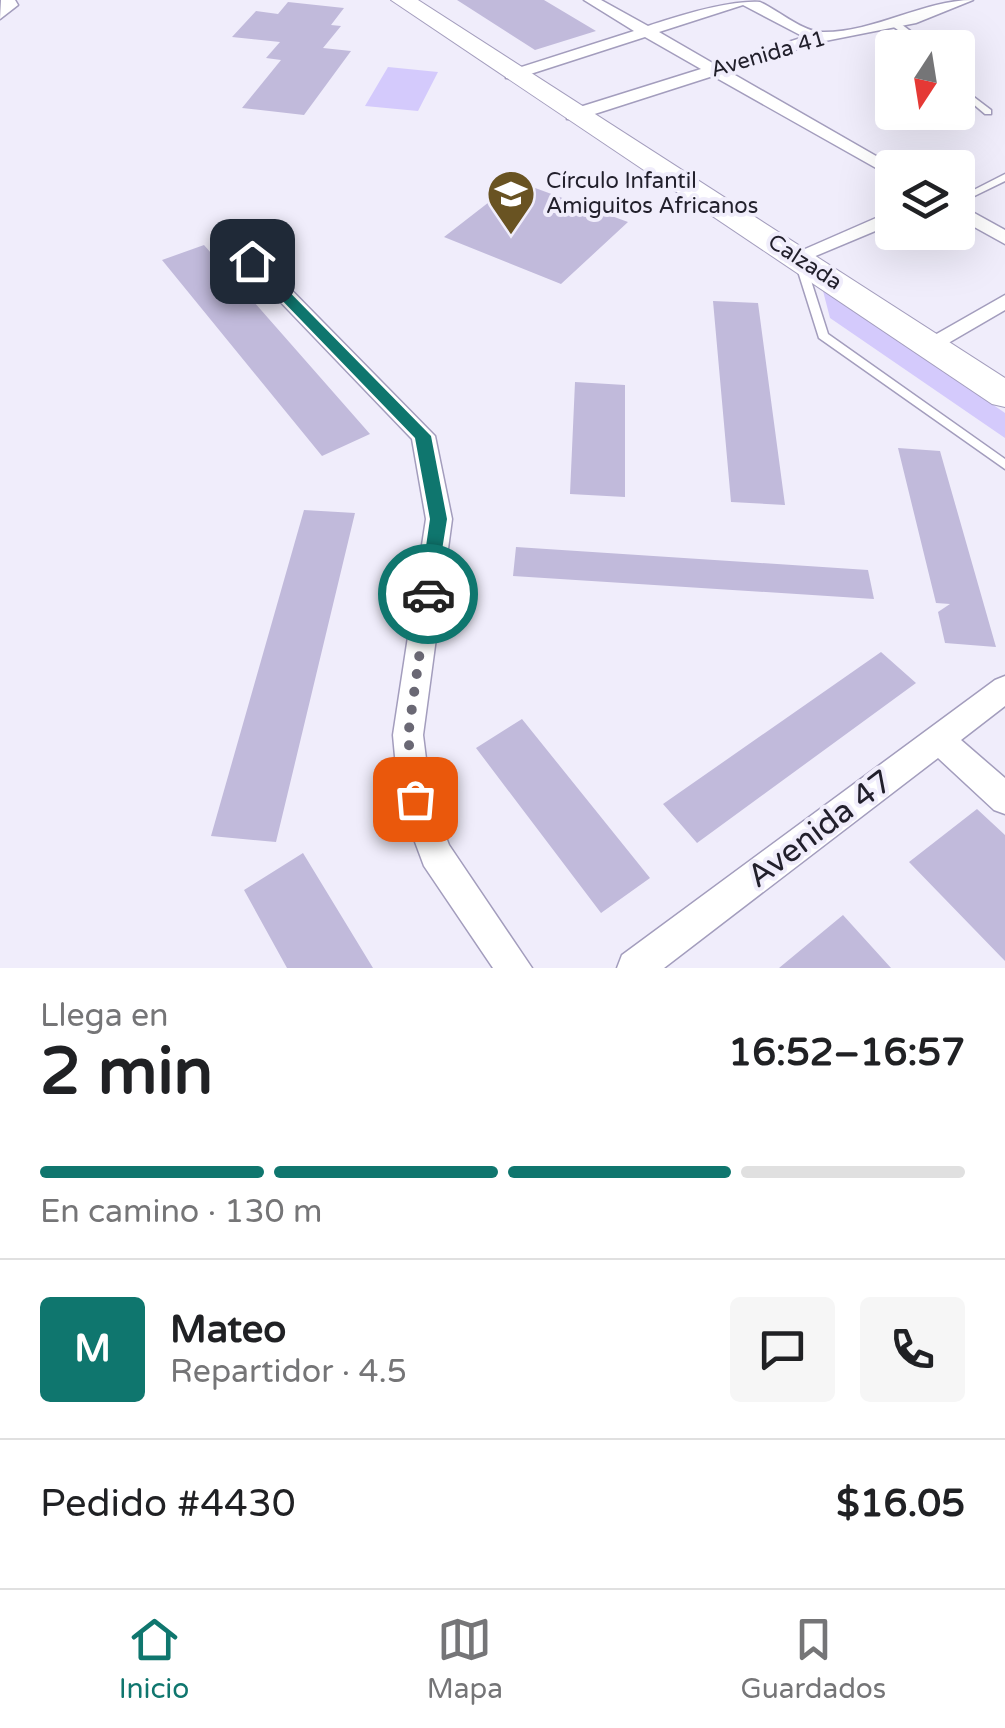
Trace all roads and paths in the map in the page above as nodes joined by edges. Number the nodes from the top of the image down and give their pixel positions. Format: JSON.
{"nodes":[{"id":1,"x":8,"y":0,"type":"edge"},
{"id":2,"x":591,"y":0,"type":"edge"},
{"id":3,"x":744,"y":0,"type":"edge"},
{"id":4,"x":966,"y":0,"type":"edge"},
{"id":5,"x":406,"y":1,"type":"edge"},
{"id":6,"x":0,"y":15,"type":"edge"},
{"id":7,"x":894,"y":23,"type":"junction"},
{"id":8,"x":904,"y":30,"type":"edge"},
{"id":9,"x":648,"y":32,"type":"junction"},
{"id":10,"x":817,"y":38,"type":"junction"},
{"id":11,"x":715,"y":68,"type":"junction"},
{"id":12,"x":512,"y":75,"type":"junction"},
{"id":13,"x":975,"y":101,"type":"edge"},
{"id":14,"x":988,"y":112,"type":"dead end"},
{"id":15,"x":573,"y":115,"type":"junction"},
{"id":16,"x":875,"y":162,"type":"edge"},
{"id":17,"x":1005,"y":177,"type":"edge"},
{"id":18,"x":975,"y":192,"type":"edge"},
{"id":19,"x":975,"y":220,"type":"edge"},
{"id":20,"x":875,"y":224,"type":"edge"},
{"id":21,"x":1005,"y":238,"type":"edge"},
{"id":22,"x":798,"y":256,"type":"junction"},
{"id":23,"x":252,"y":261,"type":"dead end"},
{"id":24,"x":1005,"y":301,"type":"edge"},
{"id":25,"x":930,"y":344,"type":"junction"},
{"id":26,"x":1005,"y":395,"type":"edge"},
{"id":27,"x":1005,"y":466,"type":"edge"},
{"id":28,"x":1005,"y":688,"type":"edge"},
{"id":29,"x":939,"y":739,"type":"junction"},
{"id":30,"x":1005,"y":799,"type":"edge"},
{"id":31,"x":514,"y":968,"type":"edge"},
{"id":32,"x":635,"y":968,"type":"edge"}],
"edges":[{"from":1,"to":6,"type":"street"},
{"from":2,"to":9,"type":"street"},
{"from":3,"to":9,"type":"street"},
{"from":3,"to":10,"type":"street"},
{"from":4,"to":7,"type":"street","name":"Avenida 41"},
{"from":5,"to":12,"type":"main road","name":"Calzada"},
{"from":7,"to":8,"type":"lane"},
{"from":7,"to":10,"type":"street","name":"Avenida 41"},
{"from":9,"to":11,"type":"street"},
{"from":9,"to":12,"type":"street"},
{"from":10,"to":11,"type":"street","name":"Avenida 41"},
{"from":11,"to":15,"type":"street","name":"Avenida 41"},
{"from":11,"to":16,"type":"street"},
{"from":12,"to":15,"type":"main road","name":"Calzada"},
{"from":13,"to":14,"type":"lane"},
{"from":15,"to":22,"type":"main road","name":"Calzada"},
{"from":17,"to":18,"type":"lane"},
{"from":19,"to":21,"type":"street"},
{"from":20,"to":22,"type":"street"},
{"from":22,"to":25,"type":"main road","name":"Calzada"},
{"from":22,"to":27,"type":"lane"},
{"from":23,"to":31,"type":"street"},
{"from":24,"to":25,"type":"street"},
{"from":25,"to":26,"type":"main road","name":"Calzada"},
{"from":28,"to":29,"type":"street","name":"Avenida 47"},
{"from":29,"to":30,"type":"street"},
{"from":29,"to":32,"type":"street","name":"Avenida 47"}]}
